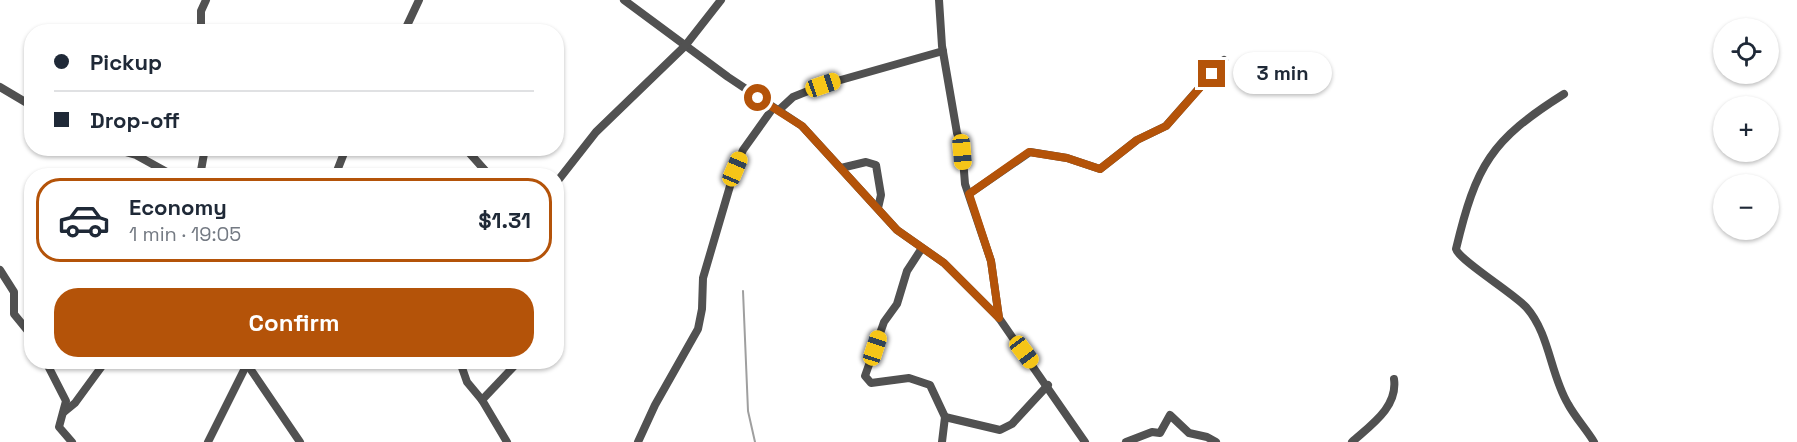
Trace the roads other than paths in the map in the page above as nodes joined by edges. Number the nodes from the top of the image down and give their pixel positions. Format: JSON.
{"nodes":[{"id":1,"x":206,"y":0,"type":"edge"},
{"id":2,"x":419,"y":0,"type":"edge"},
{"id":3,"x":624,"y":0,"type":"edge"},
{"id":4,"x":721,"y":0,"type":"edge"},
{"id":5,"x":939,"y":0,"type":"edge"},
{"id":6,"x":201,"y":24,"type":"edge"},
{"id":7,"x":408,"y":24,"type":"edge"},
{"id":8,"x":685,"y":46,"type":"junction"},
{"id":9,"x":943,"y":51,"type":"junction"},
{"id":10,"x":1224,"y":60,"type":"dead end"},
{"id":11,"x":0,"y":87,"type":"edge"},
{"id":12,"x":1564,"y":94,"type":"dead end"},
{"id":13,"x":23,"y":100,"type":"edge"},
{"id":14,"x":776,"y":109,"type":"junction"},
{"id":15,"x":138,"y":156,"type":"edge"},
{"id":16,"x":472,"y":156,"type":"edge"},
{"id":17,"x":160,"y":168,"type":"edge"},
{"id":18,"x":483,"y":168,"type":"edge"},
{"id":19,"x":841,"y":168,"type":"junction"},
{"id":20,"x":564,"y":173,"type":"edge"},
{"id":21,"x":969,"y":194,"type":"junction"},
{"id":22,"x":878,"y":208,"type":"junction"},
{"id":23,"x":922,"y":248,"type":"junction"},
{"id":24,"x":0,"y":270,"type":"edge"},
{"id":25,"x":999,"y":318,"type":"junction"},
{"id":26,"x":24,"y":326,"type":"edge"},
{"id":27,"x":50,"y":369,"type":"edge"},
{"id":28,"x":100,"y":369,"type":"edge"},
{"id":29,"x":245,"y":369,"type":"edge"},
{"id":30,"x":252,"y":369,"type":"edge"},
{"id":31,"x":462,"y":369,"type":"edge"},
{"id":32,"x":511,"y":369,"type":"edge"},
{"id":33,"x":1394,"y":379,"type":"dead end"},
{"id":34,"x":1048,"y":386,"type":"junction"},
{"id":35,"x":482,"y":400,"type":"junction"},
{"id":36,"x":64,"y":412,"type":"junction"},
{"id":37,"x":945,"y":417,"type":"junction"},
{"id":38,"x":72,"y":442,"type":"edge"},
{"id":39,"x":208,"y":442,"type":"edge"},
{"id":40,"x":300,"y":442,"type":"edge"},
{"id":41,"x":507,"y":442,"type":"edge"},
{"id":42,"x":639,"y":442,"type":"edge"},
{"id":43,"x":942,"y":442,"type":"edge"},
{"id":44,"x":1085,"y":442,"type":"edge"},
{"id":45,"x":1126,"y":442,"type":"edge"},
{"id":46,"x":1216,"y":442,"type":"edge"},
{"id":47,"x":1352,"y":442,"type":"edge"},
{"id":48,"x":1594,"y":442,"type":"edge"}],
"edges":[{"from":1,"to":6,"type":"street"},
{"from":2,"to":7,"type":"street"},
{"from":3,"to":8,"type":"street"},
{"from":4,"to":8,"type":"street"},
{"from":5,"to":9,"type":"street"},
{"from":8,"to":14,"type":"street"},
{"from":8,"to":20,"type":"street"},
{"from":9,"to":14,"type":"street"},
{"from":9,"to":21,"type":"street"},
{"from":10,"to":21,"type":"street"},
{"from":11,"to":13,"type":"street"},
{"from":12,"to":48,"type":"street"},
{"from":14,"to":19,"type":"street"},
{"from":14,"to":42,"type":"street"},
{"from":15,"to":17,"type":"street"},
{"from":16,"to":18,"type":"street"},
{"from":19,"to":22,"type":"street"},
{"from":19,"to":22,"type":"street"},
{"from":21,"to":25,"type":"street"},
{"from":22,"to":23,"type":"street"},
{"from":23,"to":25,"type":"street"},
{"from":23,"to":37,"type":"street"},
{"from":24,"to":26,"type":"street"},
{"from":25,"to":34,"type":"street"},
{"from":27,"to":36,"type":"street"},
{"from":28,"to":36,"type":"street"},
{"from":29,"to":39,"type":"street"},
{"from":30,"to":40,"type":"street"},
{"from":31,"to":35,"type":"street"},
{"from":32,"to":35,"type":"street"},
{"from":33,"to":47,"type":"street"},
{"from":34,"to":37,"type":"street"},
{"from":34,"to":44,"type":"street"},
{"from":35,"to":41,"type":"street"},
{"from":36,"to":38,"type":"street"},
{"from":37,"to":43,"type":"street"},
{"from":45,"to":46,"type":"street"}]}
